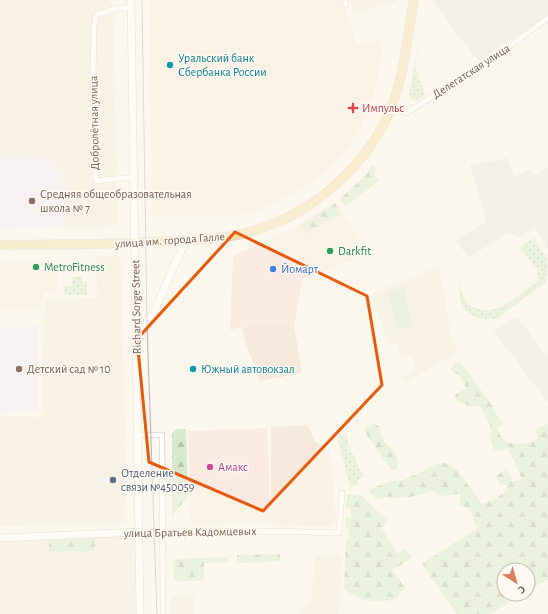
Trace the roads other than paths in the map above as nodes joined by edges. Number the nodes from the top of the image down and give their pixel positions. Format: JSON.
{"nodes":[{"id":1,"x":131,"y":0,"type":"edge"},
{"id":2,"x":414,"y":0,"type":"edge"},
{"id":3,"x":131,"y":8,"type":"junction"},
{"id":4,"x":548,"y":18,"type":"edge"},
{"id":5,"x":391,"y":108,"type":"junction"},
{"id":6,"x":134,"y":177,"type":"junction"},
{"id":7,"x":186,"y":241,"type":"junction"},
{"id":8,"x":134,"y":244,"type":"junction"},
{"id":9,"x":0,"y":245,"type":"edge"},
{"id":10,"x":136,"y":345,"type":"junction"},
{"id":11,"x":138,"y":435,"type":"junction"},
{"id":12,"x":342,"y":493,"type":"dead end"},
{"id":13,"x":139,"y":532,"type":"junction"},
{"id":14,"x":162,"y":533,"type":"junction"},
{"id":15,"x":0,"y":538,"type":"edge"},
{"id":16,"x":140,"y":614,"type":"edge"},
{"id":17,"x":163,"y":614,"type":"edge"}],
"edges":[{"from":1,"to":3,"type":"main road","name":"Richard Sorge Street"},
{"from":2,"to":5,"type":"main road","name":"улица им. города Галле"},
{"from":3,"to":6,"type":"main road","name":"Richard Sorge Street"},
{"from":3,"to":6,"type":"street","name":"Добролётная улица"},
{"from":4,"to":5,"type":"street","name":"Делегатская улица"},
{"from":5,"to":7,"type":"main road","name":"улица им. города Галле"},
{"from":6,"to":8,"type":"main road","name":"Richard Sorge Street"},
{"from":7,"to":8,"type":"main road","name":"улица им. города Галле"},
{"from":7,"to":10,"type":"main road"},
{"from":8,"to":9,"type":"main road","name":"улица им. города Галле"},
{"from":8,"to":10,"type":"main road","name":"Richard Sorge Street"},
{"from":10,"to":11,"type":"main road","name":"Richard Sorge Street"},
{"from":11,"to":13,"type":"main road","name":"Richard Sorge Street"},
{"from":11,"to":14,"type":"street"},
{"from":12,"to":14,"type":"street","name":"улица Братьев Кадомцевых"},
{"from":13,"to":14,"type":"street","name":"улица Братьев Кадомцевых"},
{"from":13,"to":15,"type":"main road","name":"улица Братьев Кадомцевых"},
{"from":13,"to":16,"type":"main road","name":"Richard Sorge Street"},
{"from":14,"to":17,"type":"street"}]}
